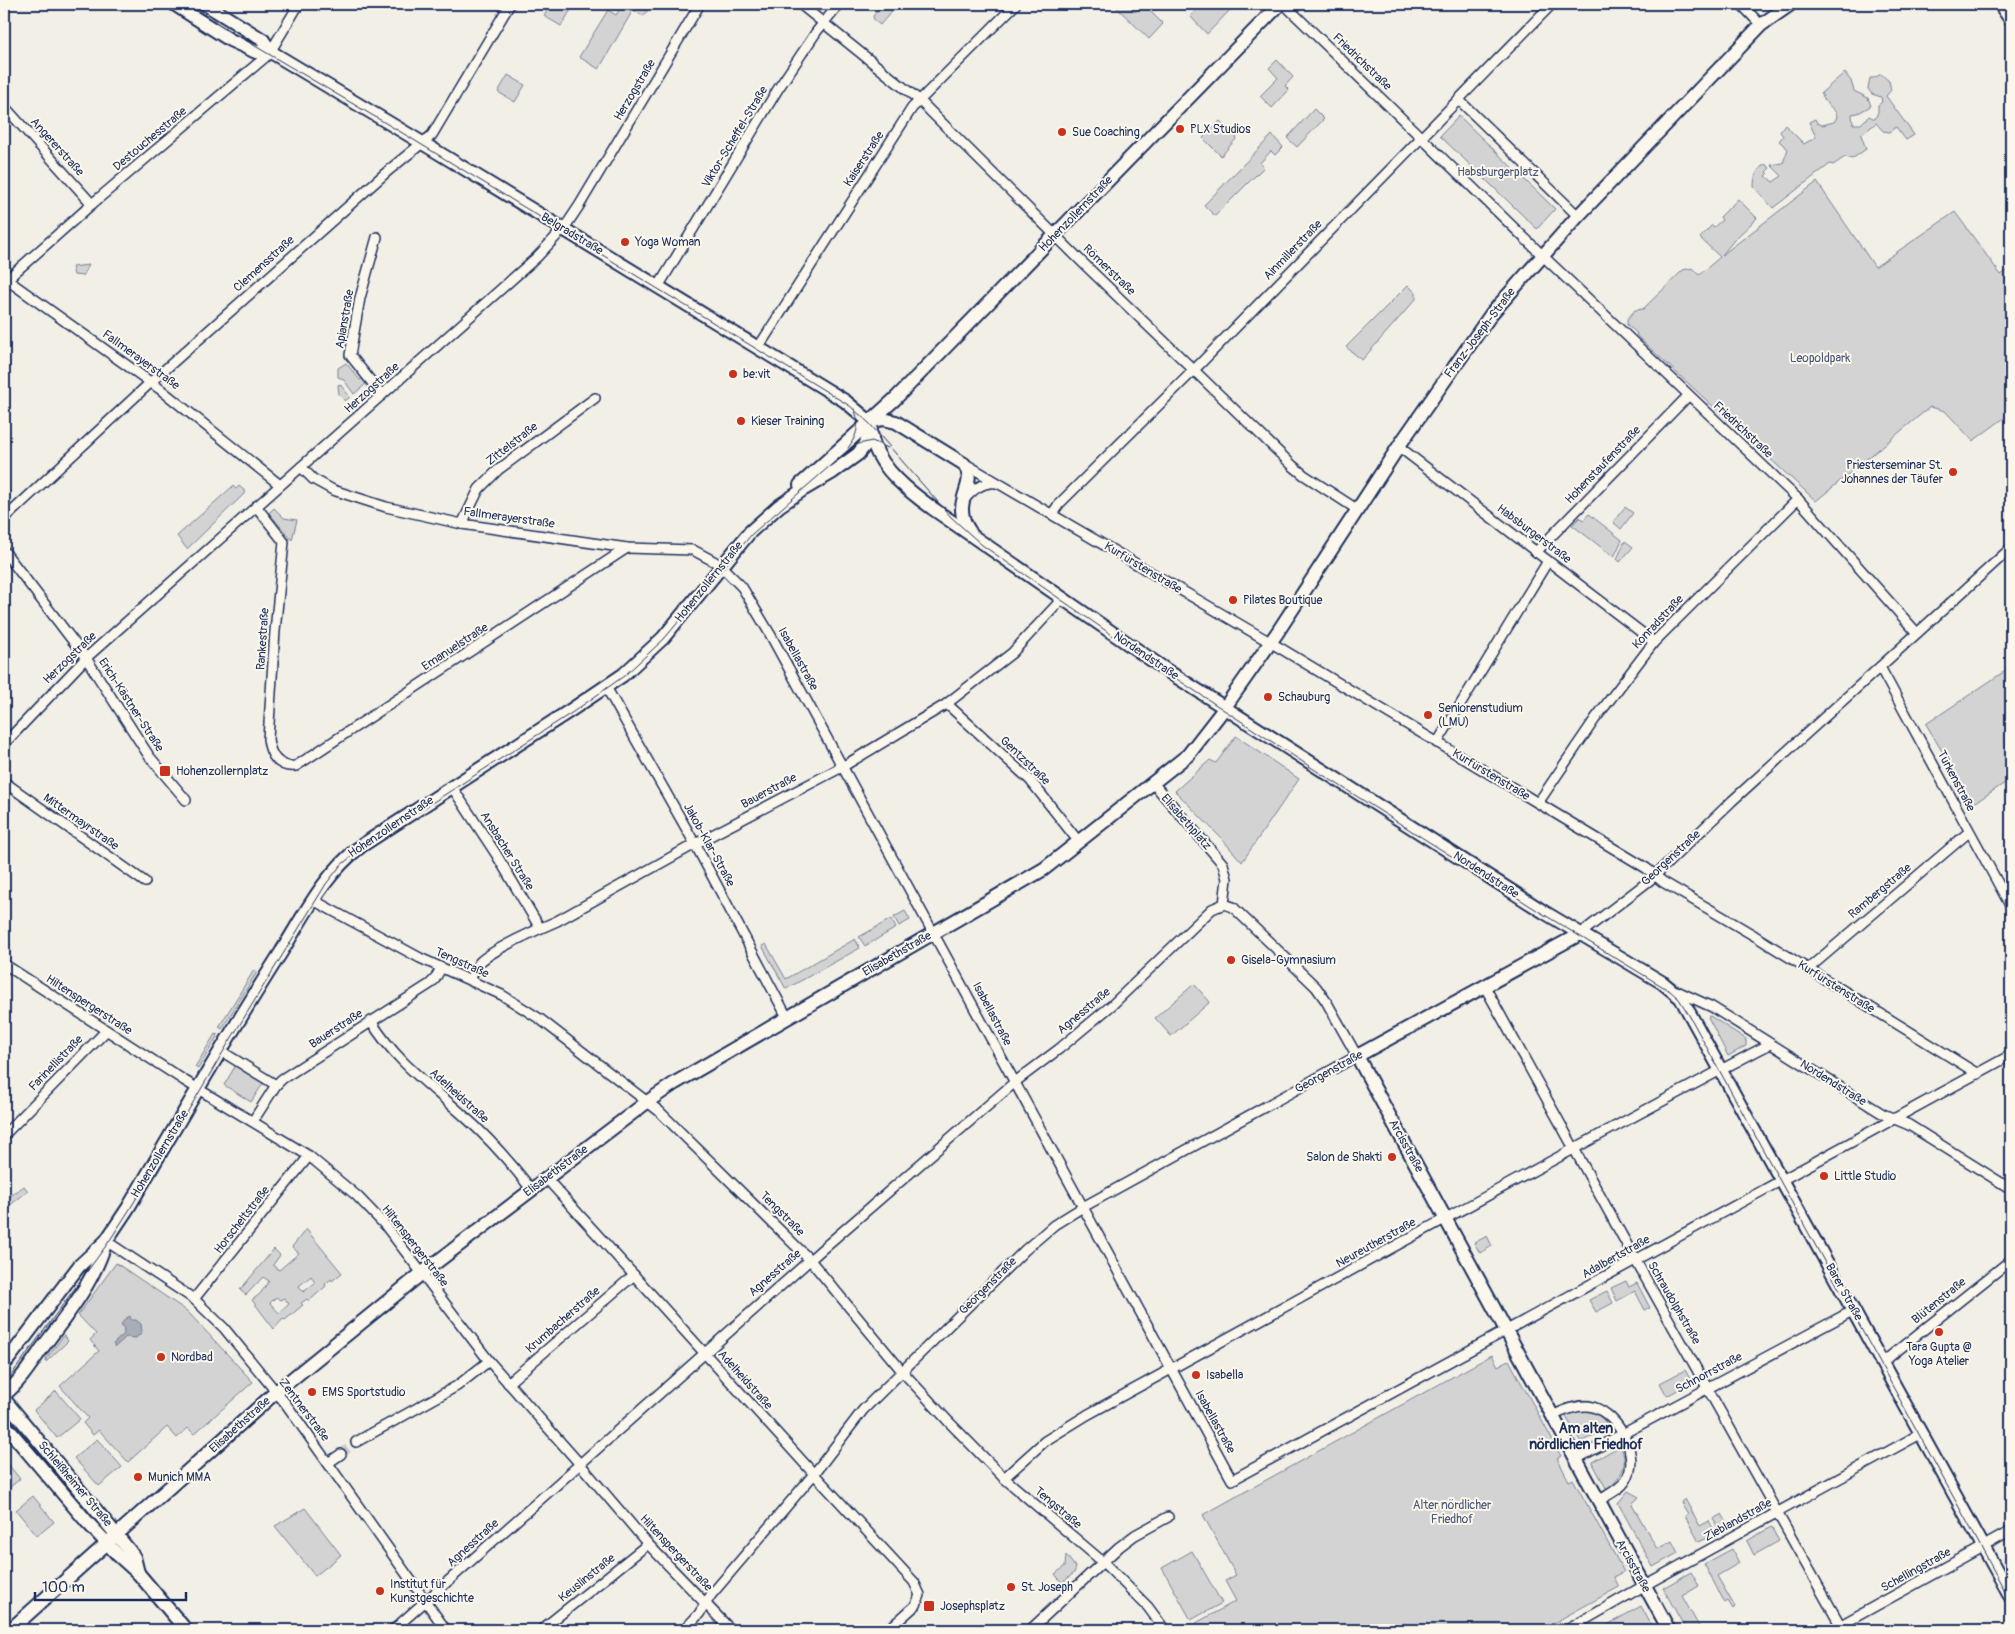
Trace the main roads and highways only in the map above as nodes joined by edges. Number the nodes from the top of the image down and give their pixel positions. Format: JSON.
{"nodes":[{"id":1,"x":174,"y":4,"type":"edge"},
{"id":2,"x":205,"y":4,"type":"edge"},
{"id":3,"x":1282,"y":4,"type":"edge"},
{"id":4,"x":1791,"y":4,"type":"edge"},
{"id":5,"x":2000,"y":4,"type":"edge"},
{"id":6,"x":2011,"y":20,"type":"edge"},
{"id":7,"x":271,"y":52,"type":"junction"},
{"id":8,"x":870,"y":422,"type":"junction"},
{"id":9,"x":877,"y":453,"type":"junction"},
{"id":10,"x":858,"y":454,"type":"junction"},
{"id":11,"x":962,"y":503,"type":"junction"},
{"id":12,"x":779,"y":506,"type":"junction"},
{"id":13,"x":932,"y":508,"type":"junction"},
{"id":14,"x":975,"y":538,"type":"junction"},
{"id":15,"x":1224,"y":708,"type":"junction"},
{"id":16,"x":1153,"y":783,"type":"joint"},
{"id":17,"x":1580,"y":934,"type":"junction"},
{"id":18,"x":1672,"y":989,"type":"joint"},
{"id":19,"x":1357,"y":1056,"type":"joint"},
{"id":20,"x":106,"y":1241,"type":"junction"},
{"id":21,"x":4,"y":1365,"type":"edge"},
{"id":22,"x":4,"y":1395,"type":"edge"},
{"id":23,"x":4,"y":1399,"type":"edge"},
{"id":24,"x":4,"y":1424,"type":"edge"},
{"id":25,"x":117,"y":1535,"type":"junction"},
{"id":26,"x":107,"y":1544,"type":"junction"},
{"id":27,"x":138,"y":1574,"type":"junction"},
{"id":28,"x":2011,"y":1597,"type":"edge"},
{"id":29,"x":10,"y":1630,"type":"edge"},
{"id":30,"x":186,"y":1630,"type":"edge"},
{"id":31,"x":1669,"y":1630,"type":"edge"}],
"edges":[{"from":1,"to":7,"type":"main road","name":"Belgradstraße"},
{"from":2,"to":7,"type":"main road","name":"Belgradstraße"},
{"from":3,"to":8,"type":"main road","name":"Hohenzollernstraße"},
{"from":4,"to":15,"type":"main road","name":"Franz-Joseph-Straße"},
{"from":5,"to":6,"type":"main road"},
{"from":7,"to":8,"type":"main road","name":"Belgradstraße"},
{"from":8,"to":9,"type":"main road"},
{"from":8,"to":10,"type":"main road","name":"Hohenzollernstraße"},
{"from":8,"to":11,"type":"main road"},
{"from":8,"to":12,"type":"main road","name":"Hohenzollernstraße"},
{"from":9,"to":10,"type":"main road"},
{"from":9,"to":13,"type":"main road","name":"Nordendstraße"},
{"from":10,"to":12,"type":"main road","name":"Hohenzollernstraße"},
{"from":11,"to":13,"type":"main road"},
{"from":11,"to":14,"type":"main road"},
{"from":12,"to":20,"type":"main road","name":"Hohenzollernstraße"},
{"from":13,"to":14,"type":"main road","name":"Nordendstraße"},
{"from":14,"to":15,"type":"main road","name":"Nordendstraße"},
{"from":15,"to":16,"type":"main road","name":"Elisabethplatz"},
{"from":15,"to":17,"type":"main road","name":"Nordendstraße"},
{"from":16,"to":25,"type":"main road","name":"Elisabethstraße"},
{"from":17,"to":18,"type":"main road","name":"Nordendstraße"},
{"from":17,"to":19,"type":"main road","name":"Georgenstraße"},
{"from":18,"to":28,"type":"main road","name":"Barer Straße"},
{"from":19,"to":31,"type":"main road","name":"Arcisstraße"},
{"from":20,"to":21,"type":"main road","name":"Hohenzollernstraße"},
{"from":20,"to":22,"type":"main road","name":"Hohenzollernstraße"},
{"from":23,"to":25,"type":"main road","name":"Schleißheimer Straße"},
{"from":24,"to":26,"type":"main road","name":"Schleißheimer Straße"},
{"from":25,"to":26,"type":"main road","name":"Elisabethstraße"},
{"from":25,"to":27,"type":"main road","name":"Schleißheimer Straße"},
{"from":26,"to":27,"type":"main road","name":"Schleißheimer Straße"},
{"from":26,"to":29,"type":"main road","name":"Elisabethstraße"},
{"from":27,"to":30,"type":"main road","name":"Schleißheimer Straße"}]}
